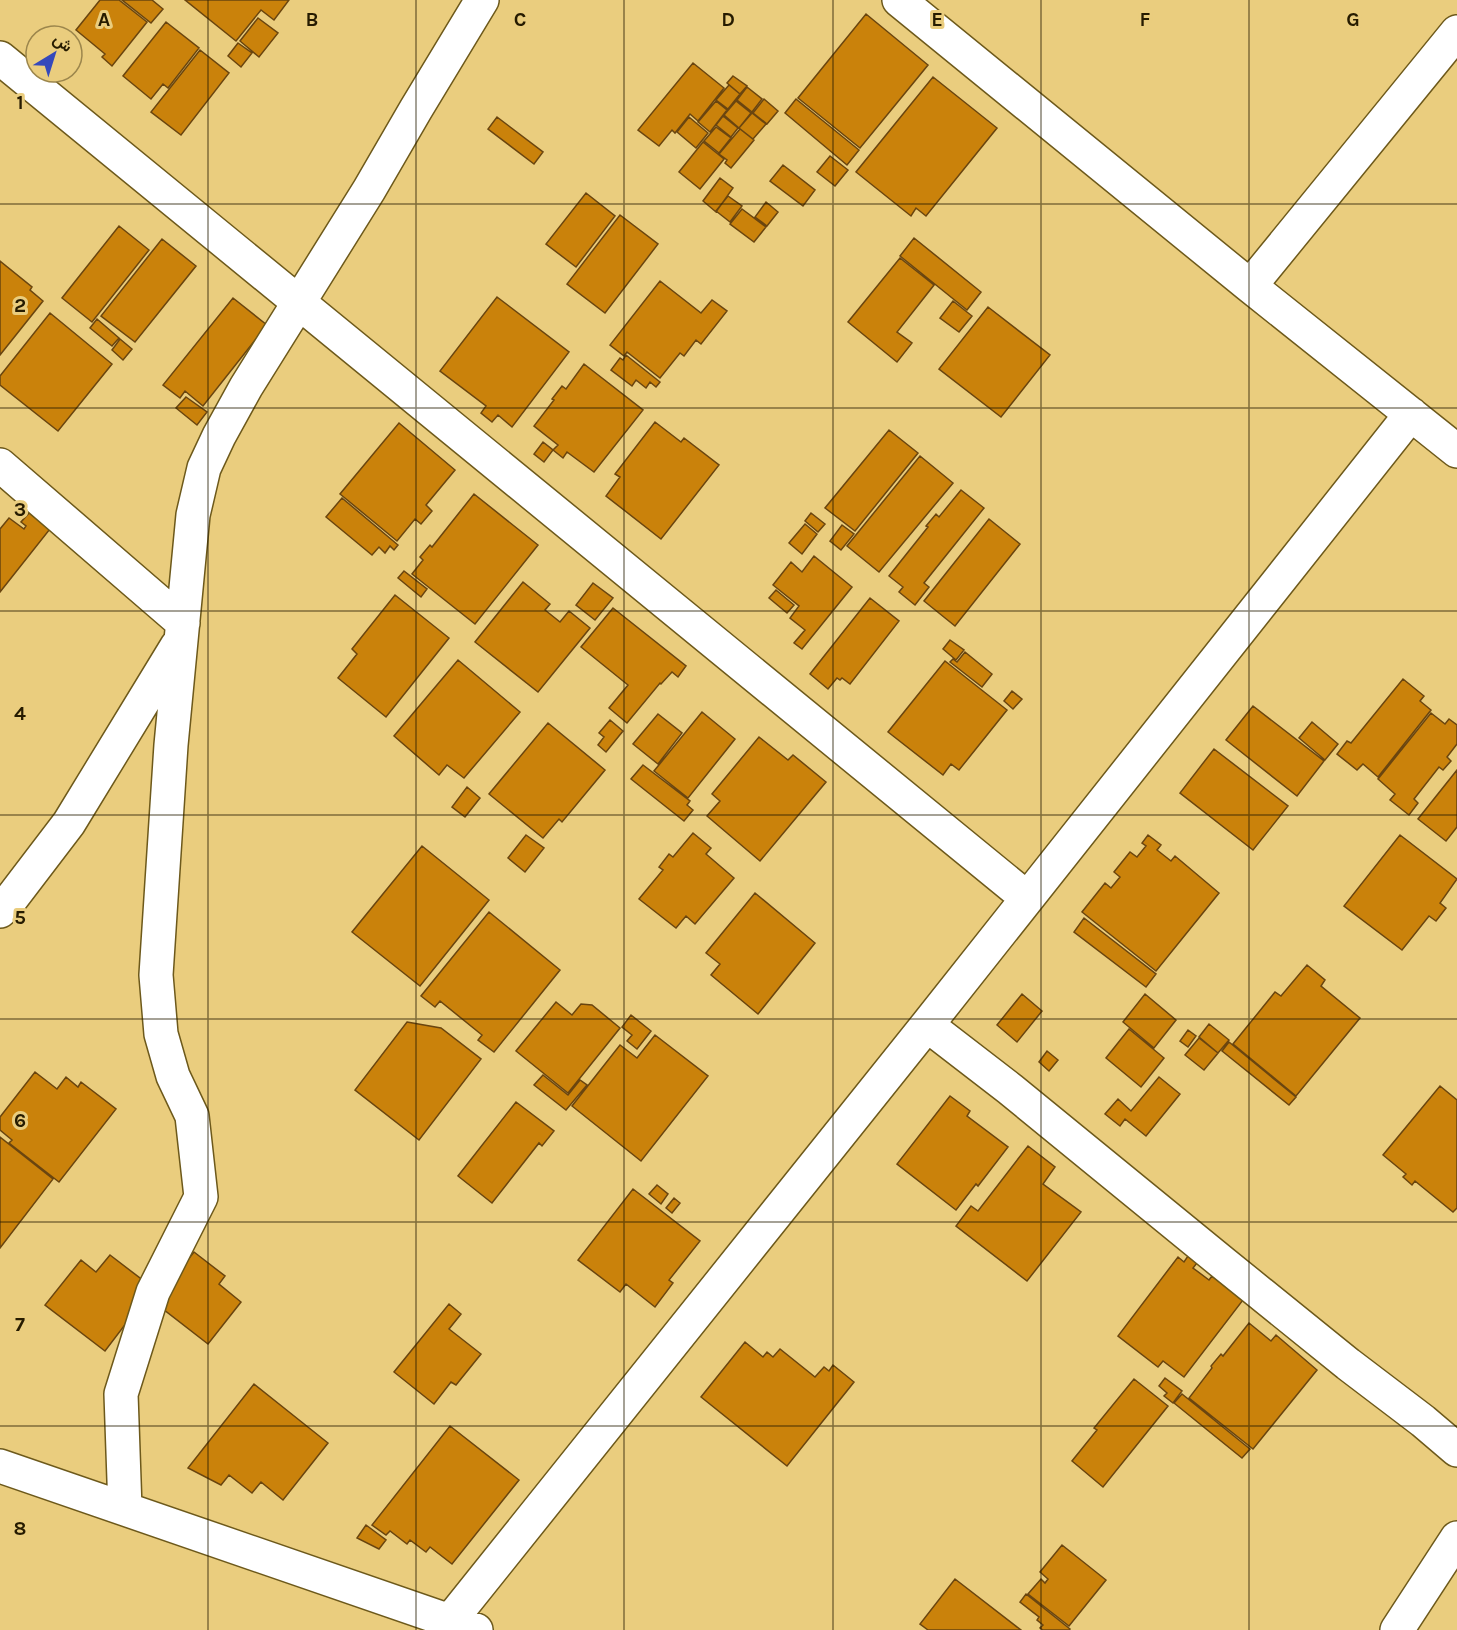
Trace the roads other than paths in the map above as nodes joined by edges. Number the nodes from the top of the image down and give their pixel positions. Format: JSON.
{"nodes":[{"id":1,"x":482,"y":0,"type":"edge"},
{"id":2,"x":899,"y":0,"type":"edge"},
{"id":3,"x":1457,"y":32,"type":"edge"},
{"id":4,"x":0,"y":58,"type":"edge"},
{"id":5,"x":1250,"y":285,"type":"junction"},
{"id":6,"x":300,"y":302,"type":"junction"},
{"id":7,"x":1411,"y":414,"type":"junction"},
{"id":8,"x":1457,"y":451,"type":"edge"},
{"id":9,"x":0,"y":465,"type":"edge"},
{"id":10,"x":182,"y":631,"type":"junction"},
{"id":11,"x":1027,"y":898,"type":"junction"},
{"id":12,"x":0,"y":911,"type":"edge"},
{"id":13,"x":927,"y":1025,"type":"junction"},
{"id":14,"x":1457,"y":1450,"type":"edge"},
{"id":15,"x":0,"y":1466,"type":"edge"},
{"id":16,"x":125,"y":1509,"type":"junction"},
{"id":17,"x":1457,"y":1538,"type":"edge"},
{"id":18,"x":463,"y":1625,"type":"edge"},
{"id":19,"x":1397,"y":1630,"type":"edge"}],
"edges":[{"from":1,"to":6,"type":"street"},
{"from":2,"to":5,"type":"street"},
{"from":3,"to":5,"type":"street"},
{"from":4,"to":6,"type":"street"},
{"from":5,"to":7,"type":"street"},
{"from":6,"to":10,"type":"street"},
{"from":6,"to":11,"type":"street"},
{"from":7,"to":8,"type":"street"},
{"from":7,"to":11,"type":"street"},
{"from":9,"to":10,"type":"street"},
{"from":10,"to":12,"type":"street"},
{"from":10,"to":16,"type":"street"},
{"from":11,"to":13,"type":"street"},
{"from":13,"to":14,"type":"street"},
{"from":13,"to":18,"type":"street"},
{"from":15,"to":16,"type":"street"},
{"from":16,"to":18,"type":"street"},
{"from":17,"to":19,"type":"street"}]}
